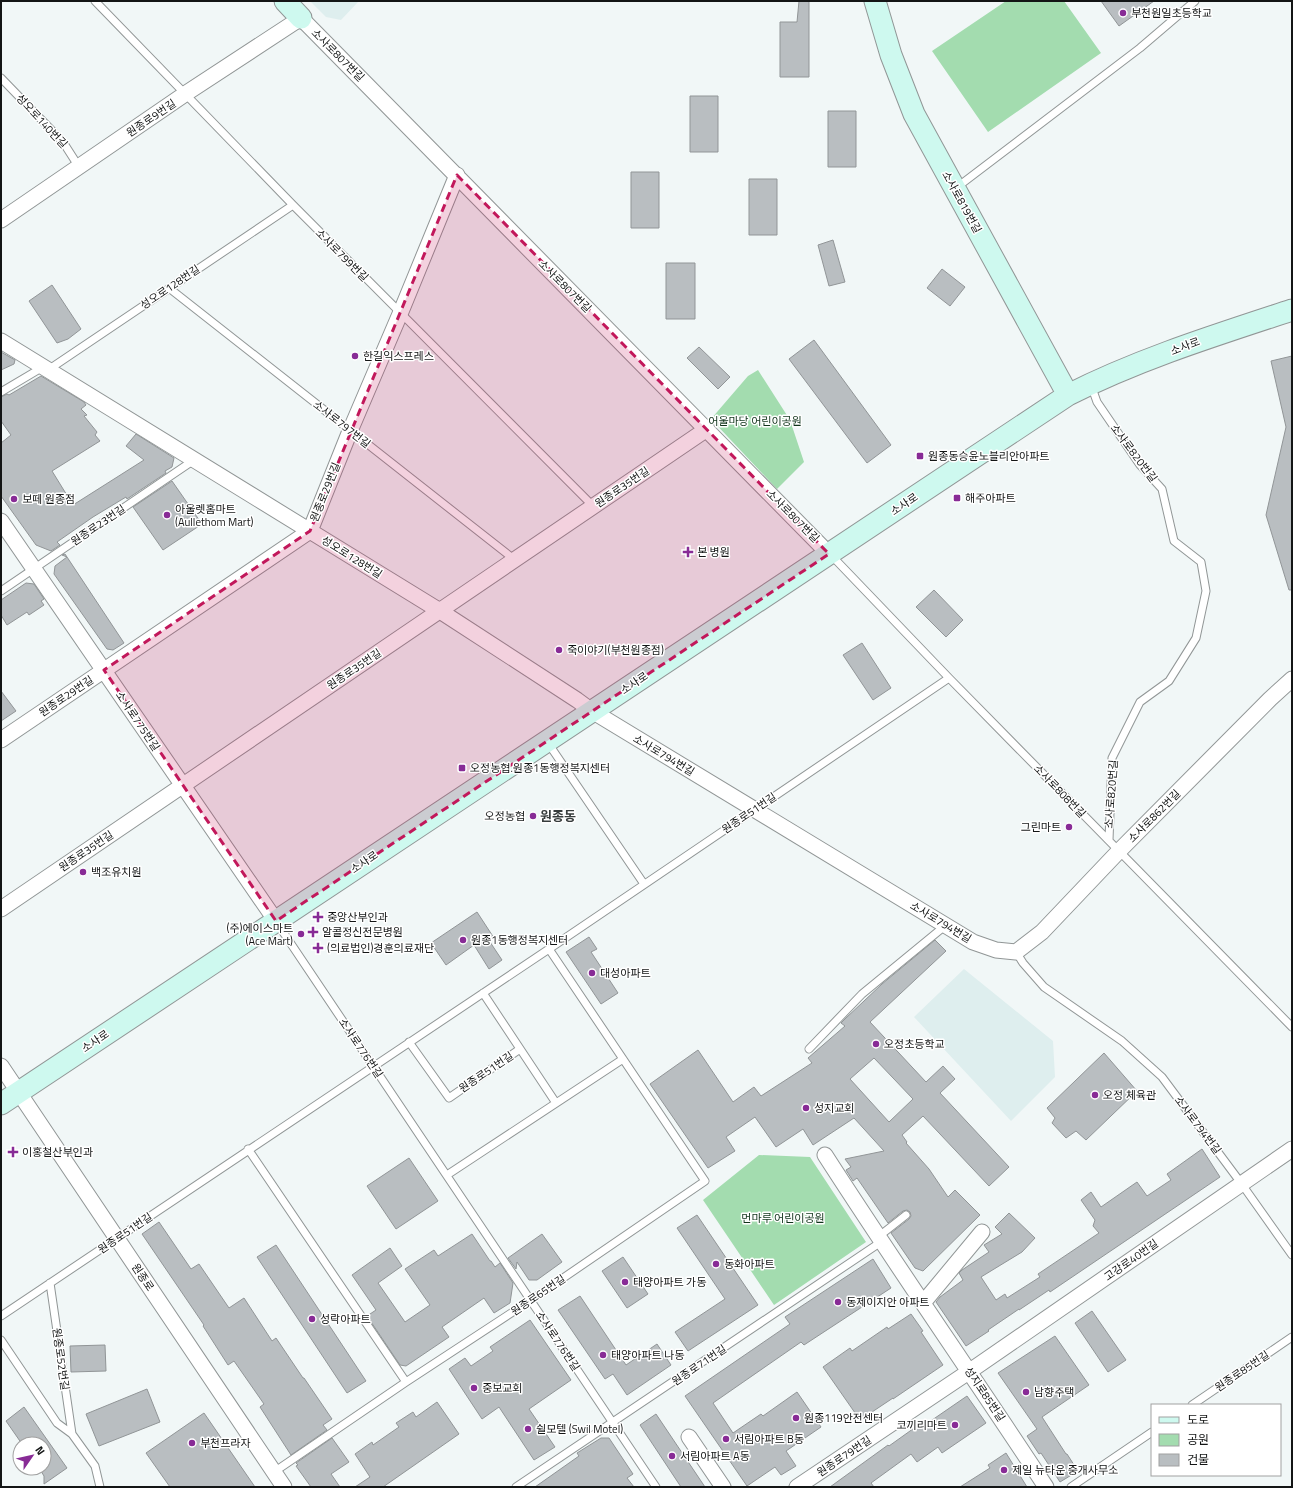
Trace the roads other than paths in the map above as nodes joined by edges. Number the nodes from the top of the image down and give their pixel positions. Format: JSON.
{"nodes":[{"id":1,"x":95,"y":1,"type":"edge"},
{"id":2,"x":285,"y":1,"type":"edge"},
{"id":3,"x":875,"y":1,"type":"edge"},
{"id":4,"x":1195,"y":1,"type":"edge"},
{"id":5,"x":301,"y":18,"type":"junction"},
{"id":6,"x":1,"y":78,"type":"edge"},
{"id":7,"x":185,"y":94,"type":"junction"},
{"id":8,"x":79,"y":167,"type":"junction"},
{"id":9,"x":457,"y":175,"type":"junction"},
{"id":10,"x":955,"y":189,"type":"junction"},
{"id":11,"x":292,"y":205,"type":"junction"},
{"id":12,"x":1,"y":220,"type":"edge"},
{"id":13,"x":169,"y":288,"type":"junction"},
{"id":14,"x":1292,"y":310,"type":"edge"},
{"id":15,"x":400,"y":314,"type":"junction"},
{"id":16,"x":1,"y":341,"type":"edge"},
{"id":17,"x":46,"y":368,"type":"junction"},
{"id":18,"x":1090,"y":383,"type":"junction"},
{"id":19,"x":1,"y":392,"type":"edge"},
{"id":20,"x":1068,"y":395,"type":"junction"},
{"id":21,"x":707,"y":429,"type":"junction"},
{"id":22,"x":350,"y":431,"type":"junction"},
{"id":23,"x":194,"y":460,"type":"junction"},
{"id":24,"x":593,"y":506,"type":"junction"},
{"id":25,"x":1,"y":521,"type":"edge"},
{"id":26,"x":310,"y":531,"type":"junction"},
{"id":27,"x":829,"y":554,"type":"junction"},
{"id":28,"x":515,"y":560,"type":"junction"},
{"id":29,"x":34,"y":569,"type":"junction"},
{"id":30,"x":1,"y":591,"type":"edge"},
{"id":31,"x":440,"y":612,"type":"junction"},
{"id":32,"x":104,"y":670,"type":"junction"},
{"id":33,"x":949,"y":678,"type":"junction"},
{"id":34,"x":1292,"y":679,"type":"edge"},
{"id":35,"x":592,"y":711,"type":"junction"},
{"id":36,"x":1,"y":740,"type":"edge"},
{"id":37,"x":547,"y":741,"type":"junction"},
{"id":38,"x":182,"y":786,"type":"junction"},
{"id":39,"x":754,"y":810,"type":"junction"},
{"id":40,"x":1108,"y":840,"type":"junction"},
{"id":41,"x":1119,"y":851,"type":"junction"},
{"id":42,"x":644,"y":884,"type":"junction"},
{"id":43,"x":1,"y":909,"type":"edge"},
{"id":44,"x":276,"y":921,"type":"junction"},
{"id":45,"x":946,"y":925,"type":"junction"},
{"id":46,"x":549,"y":949,"type":"junction"},
{"id":47,"x":1016,"y":952,"type":"junction"},
{"id":48,"x":482,"y":993,"type":"junction"},
{"id":49,"x":1292,"y":1027,"type":"edge"},
{"id":50,"x":409,"y":1042,"type":"junction"},
{"id":51,"x":809,"y":1048,"type":"dead end"},
{"id":52,"x":520,"y":1049,"type":"junction"},
{"id":53,"x":622,"y":1060,"type":"junction"},
{"id":54,"x":1,"y":1066,"type":"edge"},
{"id":55,"x":373,"y":1066,"type":"junction"},
{"id":56,"x":18,"y":1092,"type":"junction"},
{"id":57,"x":556,"y":1103,"type":"junction"},
{"id":58,"x":1,"y":1104,"type":"edge"},
{"id":59,"x":248,"y":1149,"type":"junction"},
{"id":60,"x":1292,"y":1149,"type":"edge"},
{"id":61,"x":825,"y":1155,"type":"dead end"},
{"id":62,"x":447,"y":1176,"type":"junction"},
{"id":63,"x":1241,"y":1183,"type":"junction"},
{"id":64,"x":906,"y":1215,"type":"dead end"},
{"id":65,"x":982,"y":1232,"type":"dead end"},
{"id":66,"x":117,"y":1238,"type":"junction"},
{"id":67,"x":879,"y":1240,"type":"junction"},
{"id":68,"x":1292,"y":1255,"type":"edge"},
{"id":69,"x":50,"y":1283,"type":"junction"},
{"id":70,"x":531,"y":1300,"type":"junction"},
{"id":71,"x":923,"y":1303,"type":"junction"},
{"id":72,"x":1,"y":1316,"type":"edge"},
{"id":73,"x":1292,"y":1337,"type":"edge"},
{"id":74,"x":1,"y":1340,"type":"edge"},
{"id":75,"x":970,"y":1371,"type":"junction"},
{"id":76,"x":406,"y":1382,"type":"junction"},
{"id":77,"x":1193,"y":1404,"type":"edge"},
{"id":78,"x":613,"y":1422,"type":"junction"},
{"id":79,"x":1151,"y":1433,"type":"edge"},
{"id":80,"x":72,"y":1434,"type":"junction"},
{"id":81,"x":689,"y":1437,"type":"dead end"},
{"id":82,"x":274,"y":1472,"type":"junction"},
{"id":83,"x":100,"y":1487,"type":"edge"},
{"id":84,"x":284,"y":1487,"type":"edge"},
{"id":85,"x":516,"y":1487,"type":"edge"},
{"id":86,"x":656,"y":1487,"type":"edge"},
{"id":87,"x":723,"y":1487,"type":"edge"},
{"id":88,"x":797,"y":1487,"type":"edge"},
{"id":89,"x":1046,"y":1487,"type":"edge"},
{"id":90,"x":1071,"y":1487,"type":"edge"}],
"edges":[{"from":1,"to":7,"type":"lane","name":"소사로799번길"},
{"from":2,"to":5,"type":"street"},
{"from":3,"to":10,"type":"street","name":"소사로819번길"},
{"from":4,"to":10,"type":"lane"},
{"from":5,"to":7,"type":"street","name":"원종로9번길"},
{"from":5,"to":9,"type":"street","name":"소사로807번길"},
{"from":6,"to":8,"type":"lane","name":"성오로140번길"},
{"from":7,"to":8,"type":"street","name":"원종로9번길"},
{"from":7,"to":11,"type":"lane","name":"소사로799번길"},
{"from":8,"to":12,"type":"street","name":"원종로9번길"},
{"from":9,"to":15,"type":"street","name":"원종로29번길"},
{"from":9,"to":21,"type":"street","name":"소사로807번길"},
{"from":10,"to":20,"type":"street","name":"소사로819번길"},
{"from":11,"to":13,"type":"lane","name":"성오로128번길"},
{"from":11,"to":15,"type":"lane","name":"소사로799번길"},
{"from":13,"to":17,"type":"lane","name":"성오로128번길"},
{"from":13,"to":22,"type":"lane","name":"소사로797번길"},
{"from":14,"to":18,"type":"street","name":"소사로"},
{"from":15,"to":22,"type":"street","name":"원종로29번길"},
{"from":15,"to":24,"type":"lane","name":"소사로799번길"},
{"from":16,"to":17,"type":"street","name":"성오로128번길"},
{"from":17,"to":19,"type":"lane","name":"성오로128번길"},
{"from":17,"to":23,"type":"street","name":"성오로128번길"},
{"from":18,"to":20,"type":"street","name":"소사로"},
{"from":18,"to":40,"type":"lane","name":"소사로820번길"},
{"from":20,"to":27,"type":"street","name":"소사로"},
{"from":21,"to":24,"type":"street","name":"원종로35번길"},
{"from":21,"to":27,"type":"street","name":"소사로807번길"},
{"from":22,"to":26,"type":"street","name":"원종로29번길"},
{"from":22,"to":28,"type":"lane","name":"소사로797번길"},
{"from":23,"to":26,"type":"street","name":"성오로128번길"},
{"from":23,"to":29,"type":"lane","name":"원종로23번길"},
{"from":24,"to":28,"type":"street","name":"원종로35번길"},
{"from":25,"to":29,"type":"street","name":"소사로775번길"},
{"from":26,"to":31,"type":"street","name":"성오로128번길"},
{"from":26,"to":32,"type":"street","name":"원종로29번길"},
{"from":27,"to":33,"type":"lane","name":"소사로808번길"},
{"from":27,"to":35,"type":"street","name":"소사로"},
{"from":28,"to":31,"type":"street","name":"원종로35번길"},
{"from":29,"to":30,"type":"lane","name":"원종로23번길"},
{"from":29,"to":32,"type":"street","name":"소사로775번길"},
{"from":31,"to":35,"type":"street","name":"성오로128번길"},
{"from":31,"to":38,"type":"street","name":"원종로35번길"},
{"from":32,"to":36,"type":"street","name":"원종로29번길"},
{"from":32,"to":38,"type":"street","name":"소사로775번길"},
{"from":33,"to":39,"type":"lane","name":"원종로51번길"},
{"from":33,"to":40,"type":"lane","name":"소사로808번길"},
{"from":34,"to":41,"type":"street","name":"소사로862번길"},
{"from":35,"to":37,"type":"street","name":"소사로"},
{"from":35,"to":39,"type":"street","name":"소사로794번길"},
{"from":37,"to":42,"type":"lane"},
{"from":37,"to":44,"type":"street","name":"소사로"},
{"from":38,"to":43,"type":"street","name":"원종로35번길"},
{"from":38,"to":44,"type":"street","name":"소사로775번길"},
{"from":39,"to":42,"type":"lane","name":"원종로51번길"},
{"from":39,"to":45,"type":"street","name":"소사로794번길"},
{"from":40,"to":41,"type":"lane","name":"소사로808번길"},
{"from":41,"to":47,"type":"street","name":"소사로862번길"},
{"from":41,"to":49,"type":"lane","name":"소사로808번길"},
{"from":42,"to":46,"type":"lane","name":"원종로51번길"},
{"from":44,"to":55,"type":"lane","name":"소사로776번길"},
{"from":44,"to":56,"type":"street","name":"소사로"},
{"from":45,"to":47,"type":"street","name":"소사로794번길"},
{"from":45,"to":51,"type":"lane"},
{"from":46,"to":48,"type":"lane","name":"원종로51번길"},
{"from":46,"to":53,"type":"lane"},
{"from":47,"to":63,"type":"lane","name":"소사로794번길"},
{"from":48,"to":50,"type":"lane","name":"원종로51번길"},
{"from":48,"to":52,"type":"lane","name":"원종로51번길"},
{"from":50,"to":52,"type":"lane","name":"원종로51번길"},
{"from":50,"to":55,"type":"lane","name":"원종로51번길"},
{"from":52,"to":57,"type":"lane","name":"원종로51번길"},
{"from":53,"to":57,"type":"lane"},
{"from":53,"to":70,"type":"lane","name":"원종로65번길"},
{"from":54,"to":56,"type":"street","name":"원종로"},
{"from":55,"to":59,"type":"lane","name":"원종로51번길"},
{"from":55,"to":62,"type":"lane","name":"소사로776번길"},
{"from":56,"to":58,"type":"street","name":"소사로"},
{"from":56,"to":66,"type":"street","name":"원종로"},
{"from":57,"to":62,"type":"lane"},
{"from":59,"to":66,"type":"lane","name":"원종로51번길"},
{"from":59,"to":76,"type":"lane"},
{"from":60,"to":63,"type":"street","name":"고강로40번길"},
{"from":61,"to":67,"type":"street","name":"성지로85번길"},
{"from":62,"to":70,"type":"lane","name":"소사로776번길"},
{"from":63,"to":68,"type":"lane","name":"소사로794번길"},
{"from":63,"to":75,"type":"street","name":"고강로40번길"},
{"from":64,"to":67,"type":"lane"},
{"from":65,"to":71,"type":"street"},
{"from":66,"to":69,"type":"lane","name":"원종로51번길"},
{"from":66,"to":82,"type":"street","name":"원종로"},
{"from":67,"to":71,"type":"street","name":"성지로85번길"},
{"from":67,"to":78,"type":"lane","name":"원종로71번길"},
{"from":69,"to":72,"type":"lane","name":"원종로51번길"},
{"from":69,"to":80,"type":"lane","name":"원종로52번길"},
{"from":70,"to":76,"type":"lane","name":"원종로65번길"},
{"from":70,"to":78,"type":"lane","name":"소사로776번길"},
{"from":71,"to":75,"type":"street","name":"성지로85번길"},
{"from":73,"to":77,"type":"lane","name":"원종로85번길"},
{"from":74,"to":80,"type":"lane","name":"원종로52번길"},
{"from":75,"to":88,"type":"street","name":"원종로79번길"},
{"from":75,"to":89,"type":"street","name":"성지로85번길"},
{"from":76,"to":82,"type":"lane","name":"원종로65번길"},
{"from":78,"to":85,"type":"lane","name":"원종로71번길"},
{"from":78,"to":86,"type":"lane","name":"소사로776번길"},
{"from":79,"to":90,"type":"lane"},
{"from":80,"to":83,"type":"lane","name":"원종로52번길"},
{"from":81,"to":87,"type":"street"},
{"from":82,"to":84,"type":"street","name":"원종로"}]}
